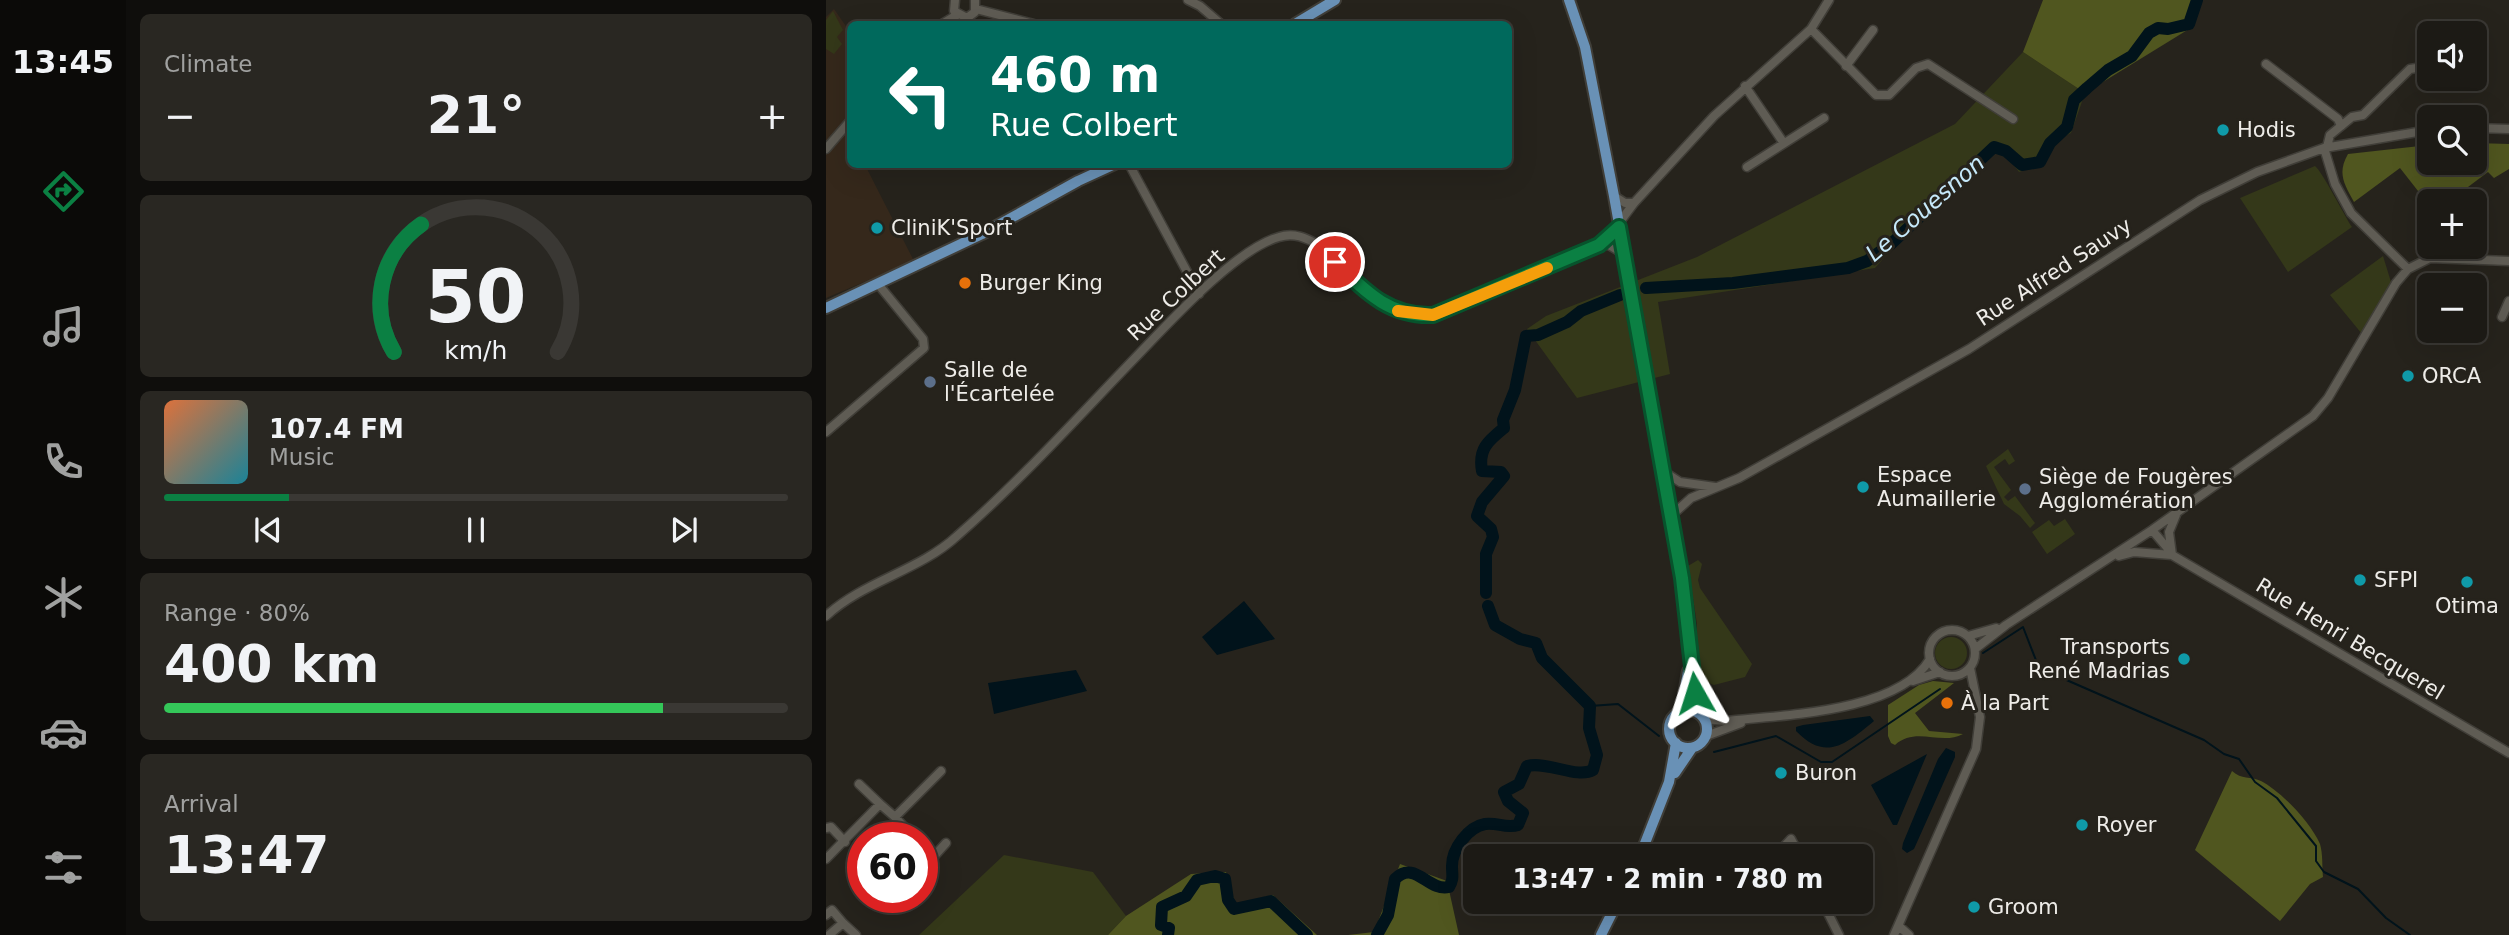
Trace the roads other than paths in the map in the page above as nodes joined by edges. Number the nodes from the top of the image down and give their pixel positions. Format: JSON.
{"nodes":[{"id":1,"x":955,"y":0,"type":"edge"},
{"id":2,"x":1188,"y":0,"type":"edge"},
{"id":3,"x":1324,"y":0,"type":"edge"},
{"id":4,"x":1335,"y":0,"type":"edge"},
{"id":5,"x":1569,"y":0,"type":"edge"},
{"id":6,"x":1829,"y":0,"type":"edge"},
{"id":7,"x":975,"y":5,"type":"edge"},
{"id":8,"x":957,"y":15,"type":"junction"},
{"id":9,"x":947,"y":21,"type":"edge"},
{"id":10,"x":1025,"y":21,"type":"edge"},
{"id":11,"x":1218,"y":21,"type":"edge"},
{"id":12,"x":1291,"y":21,"type":"edge"},
{"id":13,"x":1300,"y":21,"type":"edge"},
{"id":14,"x":1811,"y":29,"type":"junction"},
{"id":15,"x":1873,"y":30,"type":"dead end"},
{"id":16,"x":2266,"y":64,"type":"dead end"},
{"id":17,"x":1846,"y":66,"type":"junction"},
{"id":18,"x":2417,"y":68,"type":"edge"},
{"id":19,"x":1745,"y":86,"type":"junction"},
{"id":20,"x":1824,"y":118,"type":"dead end"},
{"id":21,"x":2013,"y":119,"type":"dead end"},
{"id":22,"x":847,"y":124,"type":"edge"},
{"id":23,"x":2341,"y":126,"type":"junction"},
{"id":24,"x":2487,"y":128,"type":"edge"},
{"id":25,"x":2509,"y":129,"type":"edge"},
{"id":26,"x":2417,"y":132,"type":"edge"},
{"id":27,"x":1783,"y":142,"type":"junction"},
{"id":28,"x":2325,"y":148,"type":"junction"},
{"id":29,"x":826,"y":149,"type":"edge"},
{"id":30,"x":1747,"y":167,"type":"dead end"},
{"id":31,"x":1094,"y":168,"type":"edge"},
{"id":32,"x":1106,"y":168,"type":"edge"},
{"id":33,"x":1131,"y":168,"type":"edge"},
{"id":34,"x":1078,"y":181,"type":"junction"},
{"id":35,"x":1614,"y":196,"type":"junction"},
{"id":36,"x":1634,"y":203,"type":"junction"},
{"id":37,"x":1619,"y":225,"type":"junction"},
{"id":38,"x":1599,"y":245,"type":"junction"},
{"id":39,"x":1624,"y":254,"type":"junction"},
{"id":40,"x":2509,"y":261,"type":"edge"},
{"id":41,"x":2408,"y":268,"type":"junction"},
{"id":42,"x":877,"y":284,"type":"junction"},
{"id":43,"x":1199,"y":293,"type":"junction"},
{"id":44,"x":2509,"y":301,"type":"edge"},
{"id":45,"x":826,"y":308,"type":"edge"},
{"id":46,"x":2502,"y":317,"type":"dead end"},
{"id":47,"x":826,"y":432,"type":"edge"},
{"id":48,"x":1663,"y":471,"type":"junction"},
{"id":49,"x":1715,"y":487,"type":"junction"},
{"id":50,"x":2177,"y":513,"type":"junction"},
{"id":51,"x":1671,"y":516,"type":"junction"},
{"id":52,"x":2151,"y":531,"type":"junction"},
{"id":53,"x":2156,"y":552,"type":"junction"},
{"id":54,"x":2172,"y":555,"type":"junction"},
{"id":55,"x":2113,"y":557,"type":"junction"},
{"id":56,"x":826,"y":616,"type":"edge"},
{"id":57,"x":2006,"y":625,"type":"junction"},
{"id":58,"x":1968,"y":636,"type":"junction"},
{"id":59,"x":1690,"y":648,"type":"junction"},
{"id":60,"x":1975,"y":649,"type":"junction"},
{"id":61,"x":1930,"y":659,"type":"junction"},
{"id":62,"x":1970,"y":668,"type":"junction"},
{"id":63,"x":1940,"y":672,"type":"junction"},
{"id":64,"x":1956,"y":676,"type":"junction"},
{"id":65,"x":1907,"y":683,"type":"junction"},
{"id":66,"x":1973,"y":692,"type":"junction"},
{"id":67,"x":1681,"y":712,"type":"junction"},
{"id":68,"x":1701,"y":716,"type":"junction"},
{"id":69,"x":1754,"y":719,"type":"junction"},
{"id":70,"x":1706,"y":736,"type":"junction"},
{"id":71,"x":1675,"y":743,"type":"junction"},
{"id":72,"x":1692,"y":748,"type":"junction"},
{"id":73,"x":2509,"y":753,"type":"edge"},
{"id":74,"x":941,"y":771,"type":"dead end"},
{"id":75,"x":1670,"y":782,"type":"junction"},
{"id":76,"x":859,"y":784,"type":"dead end"},
{"id":77,"x":880,"y":804,"type":"junction"},
{"id":78,"x":895,"y":817,"type":"junction"},
{"id":79,"x":900,"y":822,"type":"edge"},
{"id":80,"x":826,"y":828,"type":"edge"},
{"id":81,"x":845,"y":842,"type":"junction"},
{"id":82,"x":946,"y":843,"type":"dead end"},
{"id":83,"x":1645,"y":844,"type":"edge"},
{"id":84,"x":938,"y":852,"type":"edge"},
{"id":85,"x":826,"y":859,"type":"edge"},
{"id":86,"x":1612,"y":914,"type":"edge"},
{"id":87,"x":1828,"y":914,"type":"edge"},
{"id":88,"x":826,"y":915,"type":"edge"},
{"id":89,"x":844,"y":923,"type":"junction"},
{"id":90,"x":1897,"y":931,"type":"edge"},
{"id":91,"x":829,"y":935,"type":"edge"},
{"id":92,"x":856,"y":935,"type":"edge"},
{"id":93,"x":1601,"y":935,"type":"edge"},
{"id":94,"x":1839,"y":935,"type":"edge"},
{"id":95,"x":1909,"y":935,"type":"edge"}],
"edges":[{"from":1,"to":8,"type":"street"},
{"from":2,"to":11,"type":"street"},
{"from":3,"to":12,"type":"main road"},
{"from":4,"to":13,"type":"main road"},
{"from":5,"to":35,"type":"main road"},
{"from":6,"to":14,"type":"street","name":"Rue Colbert"},
{"from":7,"to":8,"type":"street"},
{"from":7,"to":10,"type":"street"},
{"from":8,"to":9,"type":"street"},
{"from":14,"to":17,"type":"street"},
{"from":14,"to":19,"type":"street","name":"Rue Colbert"},
{"from":15,"to":17,"type":"street"},
{"from":16,"to":23,"type":"street"},
{"from":17,"to":21,"type":"street"},
{"from":18,"to":23,"type":"street"},
{"from":19,"to":27,"type":"street"},
{"from":19,"to":36,"type":"street","name":"Rue Colbert"},
{"from":20,"to":27,"type":"street"},
{"from":22,"to":29,"type":"street"},
{"from":23,"to":28,"type":"street"},
{"from":24,"to":25,"type":"street"},
{"from":26,"to":28,"type":"street","name":"Rue Alfred Sauvy"},
{"from":27,"to":30,"type":"street"},
{"from":28,"to":41,"type":"street"},
{"from":28,"to":49,"type":"street","name":"Rue Alfred Sauvy"},
{"from":31,"to":34,"type":"main road"},
{"from":32,"to":34,"type":"main road"},
{"from":33,"to":43,"type":"street"},
{"from":34,"to":42,"type":"main road"},
{"from":35,"to":36,"type":"street"},
{"from":35,"to":37,"type":"main road"},
{"from":36,"to":37,"type":"street","name":"Rue Colbert"},
{"from":37,"to":38,"type":"street","name":"Rue Colbert"},
{"from":37,"to":39,"type":"main road"},
{"from":38,"to":39,"type":"street"},
{"from":38,"to":43,"type":"street","name":"Rue Colbert"},
{"from":39,"to":48,"type":"main road"},
{"from":40,"to":41,"type":"street"},
{"from":41,"to":50,"type":"street"},
{"from":42,"to":45,"type":"main road"},
{"from":42,"to":47,"type":"street"},
{"from":43,"to":56,"type":"street","name":"Rue Colbert"},
{"from":44,"to":46,"type":"street"},
{"from":48,"to":49,"type":"street"},
{"from":48,"to":51,"type":"main road"},
{"from":49,"to":51,"type":"street","name":"Rue Alfred Sauvy"},
{"from":50,"to":52,"type":"street"},
{"from":50,"to":54,"type":"street"},
{"from":51,"to":59,"type":"main road"},
{"from":52,"to":53,"type":"street"},
{"from":52,"to":54,"type":"street","name":"Rue Henri Becquerel"},
{"from":52,"to":55,"type":"street"},
{"from":53,"to":54,"type":"street","name":"Rue Henri Becquerel"},
{"from":53,"to":55,"type":"street","name":"Rue Henri Becquerel"},
{"from":54,"to":73,"type":"street","name":"Rue Henri Becquerel"},
{"from":55,"to":57,"type":"street"},
{"from":57,"to":58,"type":"street"},
{"from":57,"to":60,"type":"street"},
{"from":58,"to":60,"type":"street"},
{"from":58,"to":61,"type":"street"},
{"from":59,"to":67,"type":"main road"},
{"from":59,"to":68,"type":"main road"},
{"from":60,"to":62,"type":"street"},
{"from":61,"to":63,"type":"street"},
{"from":61,"to":65,"type":"street"},
{"from":62,"to":64,"type":"street"},
{"from":62,"to":66,"type":"street"},
{"from":63,"to":64,"type":"street"},
{"from":63,"to":65,"type":"street"},
{"from":64,"to":66,"type":"street"},
{"from":65,"to":69,"type":"street"},
{"from":66,"to":90,"type":"street"},
{"from":67,"to":68,"type":"main road"},
{"from":67,"to":71,"type":"main road"},
{"from":68,"to":69,"type":"street"},
{"from":68,"to":70,"type":"main road"},
{"from":69,"to":70,"type":"street"},
{"from":70,"to":72,"type":"main road"},
{"from":71,"to":72,"type":"main road"},
{"from":71,"to":75,"type":"main road"},
{"from":72,"to":75,"type":"main road"},
{"from":74,"to":78,"type":"street"},
{"from":75,"to":83,"type":"main road"},
{"from":76,"to":77,"type":"street"},
{"from":77,"to":78,"type":"street"},
{"from":77,"to":81,"type":"street"},
{"from":78,"to":79,"type":"street"},
{"from":80,"to":81,"type":"street"},
{"from":81,"to":85,"type":"street"},
{"from":82,"to":84,"type":"street"},
{"from":86,"to":93,"type":"main road"},
{"from":87,"to":94,"type":"street"},
{"from":88,"to":89,"type":"street"},
{"from":89,"to":91,"type":"street"},
{"from":89,"to":92,"type":"street"},
{"from":90,"to":95,"type":"street"}]}
